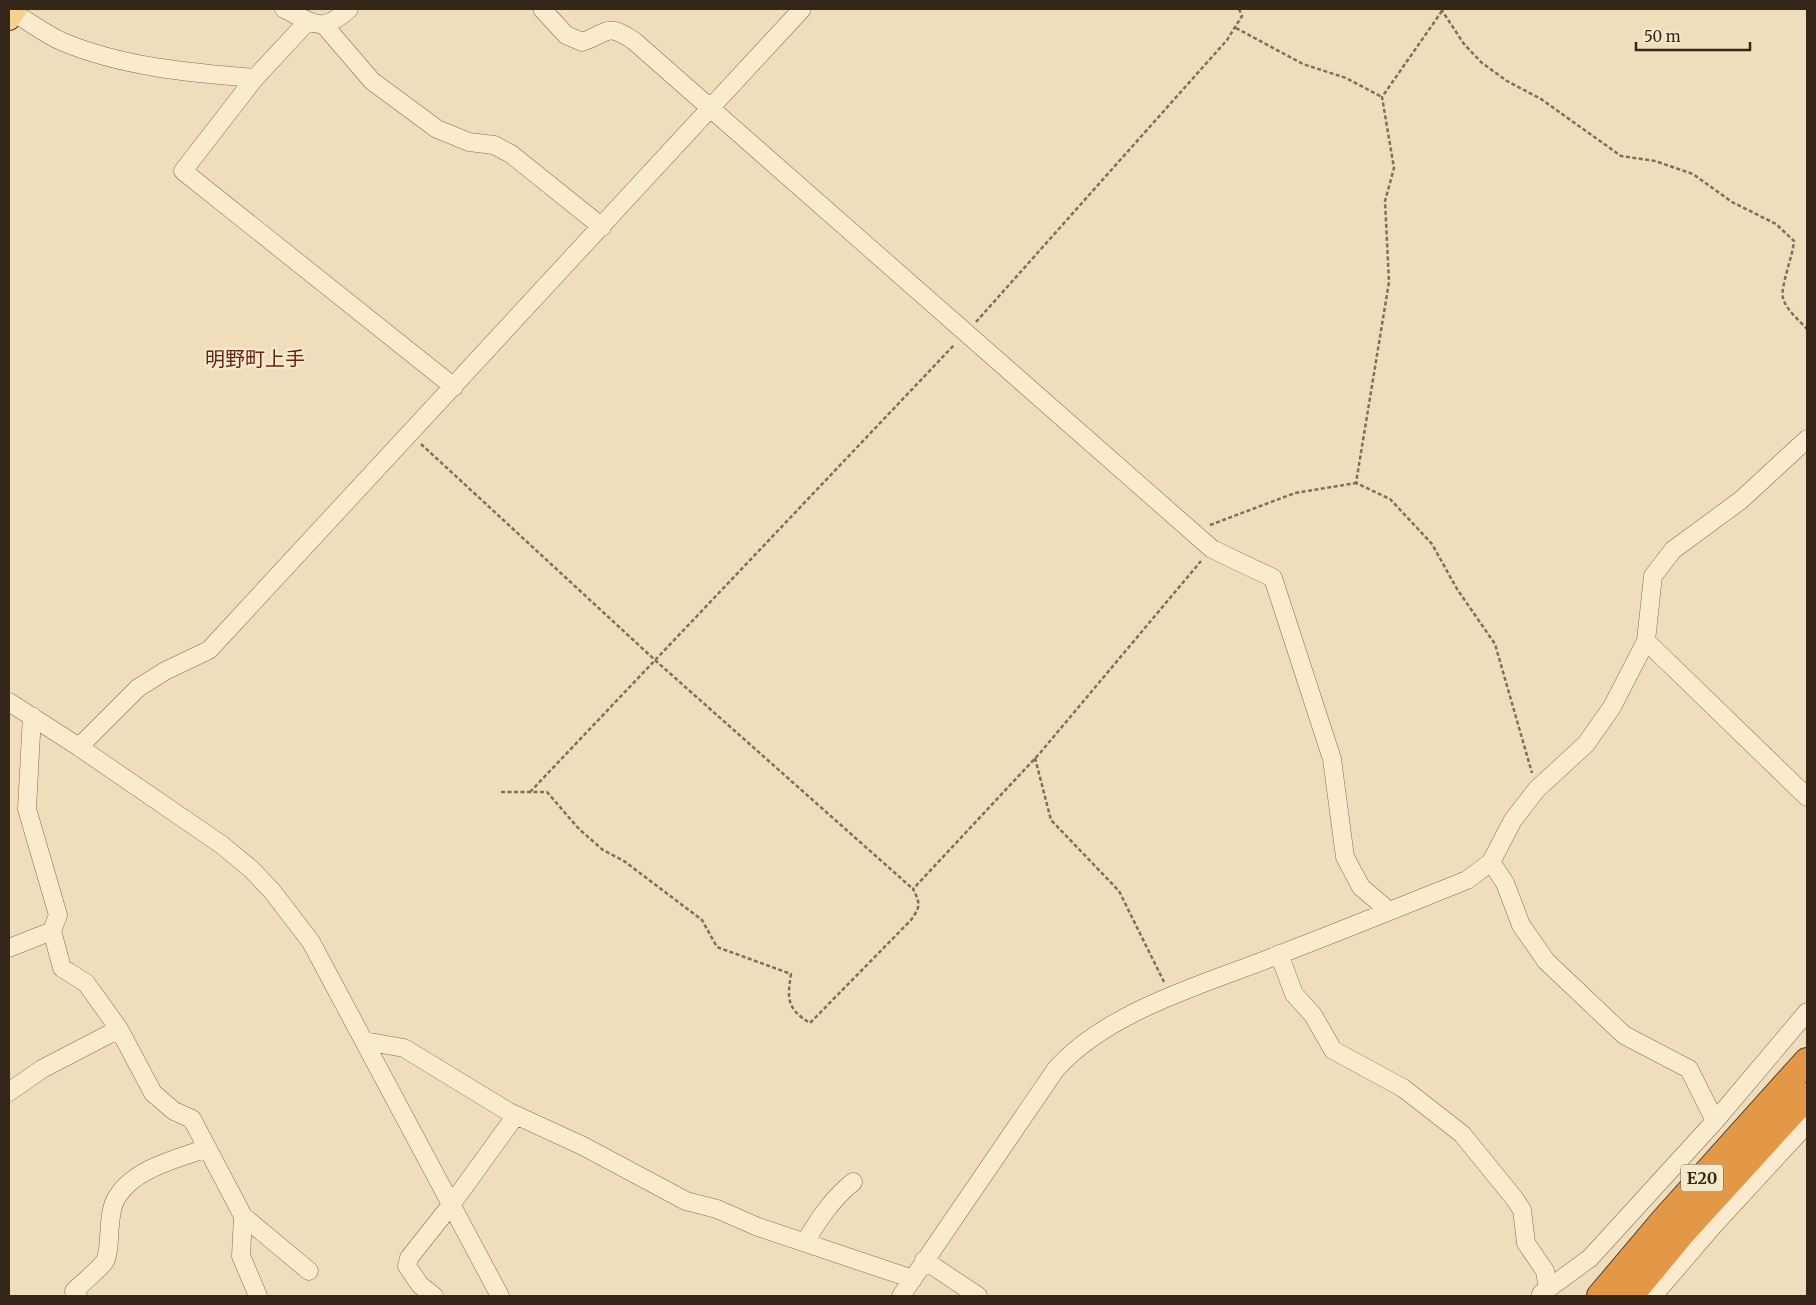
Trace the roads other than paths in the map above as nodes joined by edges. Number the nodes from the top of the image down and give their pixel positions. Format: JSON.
{"nodes":[{"id":1,"x":284,"y":9,"type":"edge"},
{"id":2,"x":349,"y":9,"type":"edge"},
{"id":3,"x":542,"y":9,"type":"edge"},
{"id":4,"x":802,"y":9,"type":"edge"},
{"id":5,"x":13,"y":13,"type":"edge"},
{"id":6,"x":316,"y":23,"type":"junction"},
{"id":7,"x":255,"y":78,"type":"junction"},
{"id":8,"x":711,"y":109,"type":"junction"},
{"id":9,"x":602,"y":227,"type":"junction"},
{"id":10,"x":454,"y":387,"type":"junction"},
{"id":11,"x":1807,"y":439,"type":"edge"},
{"id":12,"x":1646,"y":641,"type":"junction"},
{"id":13,"x":9,"y":702,"type":"edge"},
{"id":14,"x":32,"y":716,"type":"junction"},
{"id":15,"x":79,"y":747,"type":"junction"},
{"id":16,"x":1807,"y":797,"type":"edge"},
{"id":17,"x":1491,"y":862,"type":"junction"},
{"id":18,"x":1389,"y":911,"type":"junction"},
{"id":19,"x":52,"y":931,"type":"junction"},
{"id":20,"x":9,"y":948,"type":"edge"},
{"id":21,"x":1279,"y":954,"type":"junction"},
{"id":22,"x":1807,"y":1012,"type":"edge"},
{"id":23,"x":120,"y":1029,"type":"junction"},
{"id":24,"x":364,"y":1041,"type":"junction"},
{"id":25,"x":1807,"y":1062,"type":"edge"},
{"id":26,"x":9,"y":1092,"type":"edge"},
{"id":27,"x":1807,"y":1096,"type":"edge"},
{"id":28,"x":516,"y":1115,"type":"junction"},
{"id":29,"x":1715,"y":1121,"type":"junction"},
{"id":30,"x":1807,"y":1124,"type":"edge"},
{"id":31,"x":207,"y":1148,"type":"junction"},
{"id":32,"x":854,"y":1182,"type":"dead end"},
{"id":33,"x":451,"y":1206,"type":"junction"},
{"id":34,"x":243,"y":1216,"type":"junction"},
{"id":35,"x":805,"y":1242,"type":"junction"},
{"id":36,"x":924,"y":1260,"type":"junction"},
{"id":37,"x":309,"y":1271,"type":"dead end"},
{"id":38,"x":906,"y":1291,"type":"edge"},
{"id":39,"x":1544,"y":1292,"type":"edge"},
{"id":40,"x":78,"y":1296,"type":"edge"},
{"id":41,"x":258,"y":1296,"type":"edge"},
{"id":42,"x":434,"y":1296,"type":"edge"},
{"id":43,"x":500,"y":1296,"type":"edge"},
{"id":44,"x":978,"y":1296,"type":"edge"},
{"id":45,"x":1600,"y":1296,"type":"edge"},
{"id":46,"x":1630,"y":1296,"type":"edge"},
{"id":47,"x":1653,"y":1296,"type":"edge"}],
"edges":[{"from":1,"to":6,"type":"street"},
{"from":2,"to":6,"type":"street"},
{"from":3,"to":8,"type":"street"},
{"from":4,"to":8,"type":"street"},
{"from":5,"to":7,"type":"street"},
{"from":6,"to":7,"type":"street"},
{"from":6,"to":9,"type":"street"},
{"from":7,"to":10,"type":"street"},
{"from":8,"to":9,"type":"street"},
{"from":8,"to":18,"type":"street"},
{"from":9,"to":10,"type":"street"},
{"from":10,"to":15,"type":"street"},
{"from":11,"to":12,"type":"street"},
{"from":12,"to":16,"type":"street"},
{"from":12,"to":17,"type":"street"},
{"from":13,"to":14,"type":"street"},
{"from":14,"to":15,"type":"street"},
{"from":14,"to":19,"type":"street"},
{"from":15,"to":24,"type":"street"},
{"from":17,"to":18,"type":"street"},
{"from":17,"to":29,"type":"street"},
{"from":18,"to":21,"type":"street"},
{"from":19,"to":20,"type":"street"},
{"from":19,"to":23,"type":"street"},
{"from":21,"to":36,"type":"street"},
{"from":21,"to":39,"type":"street"},
{"from":22,"to":29,"type":"street"},
{"from":23,"to":26,"type":"street"},
{"from":23,"to":31,"type":"street"},
{"from":24,"to":28,"type":"street"},
{"from":24,"to":33,"type":"street"},
{"from":25,"to":45,"type":"highway","number":"E20"},
{"from":27,"to":46,"type":"highway","number":"E20"},
{"from":28,"to":33,"type":"street"},
{"from":28,"to":35,"type":"street"},
{"from":29,"to":39,"type":"street"},
{"from":30,"to":47,"type":"street"},
{"from":31,"to":34,"type":"street"},
{"from":31,"to":40,"type":"street"},
{"from":32,"to":35,"type":"street"},
{"from":33,"to":42,"type":"street"},
{"from":33,"to":43,"type":"street"},
{"from":34,"to":37,"type":"street"},
{"from":34,"to":41,"type":"street"},
{"from":35,"to":38,"type":"street"},
{"from":36,"to":38,"type":"street"},
{"from":36,"to":44,"type":"street"}]}
